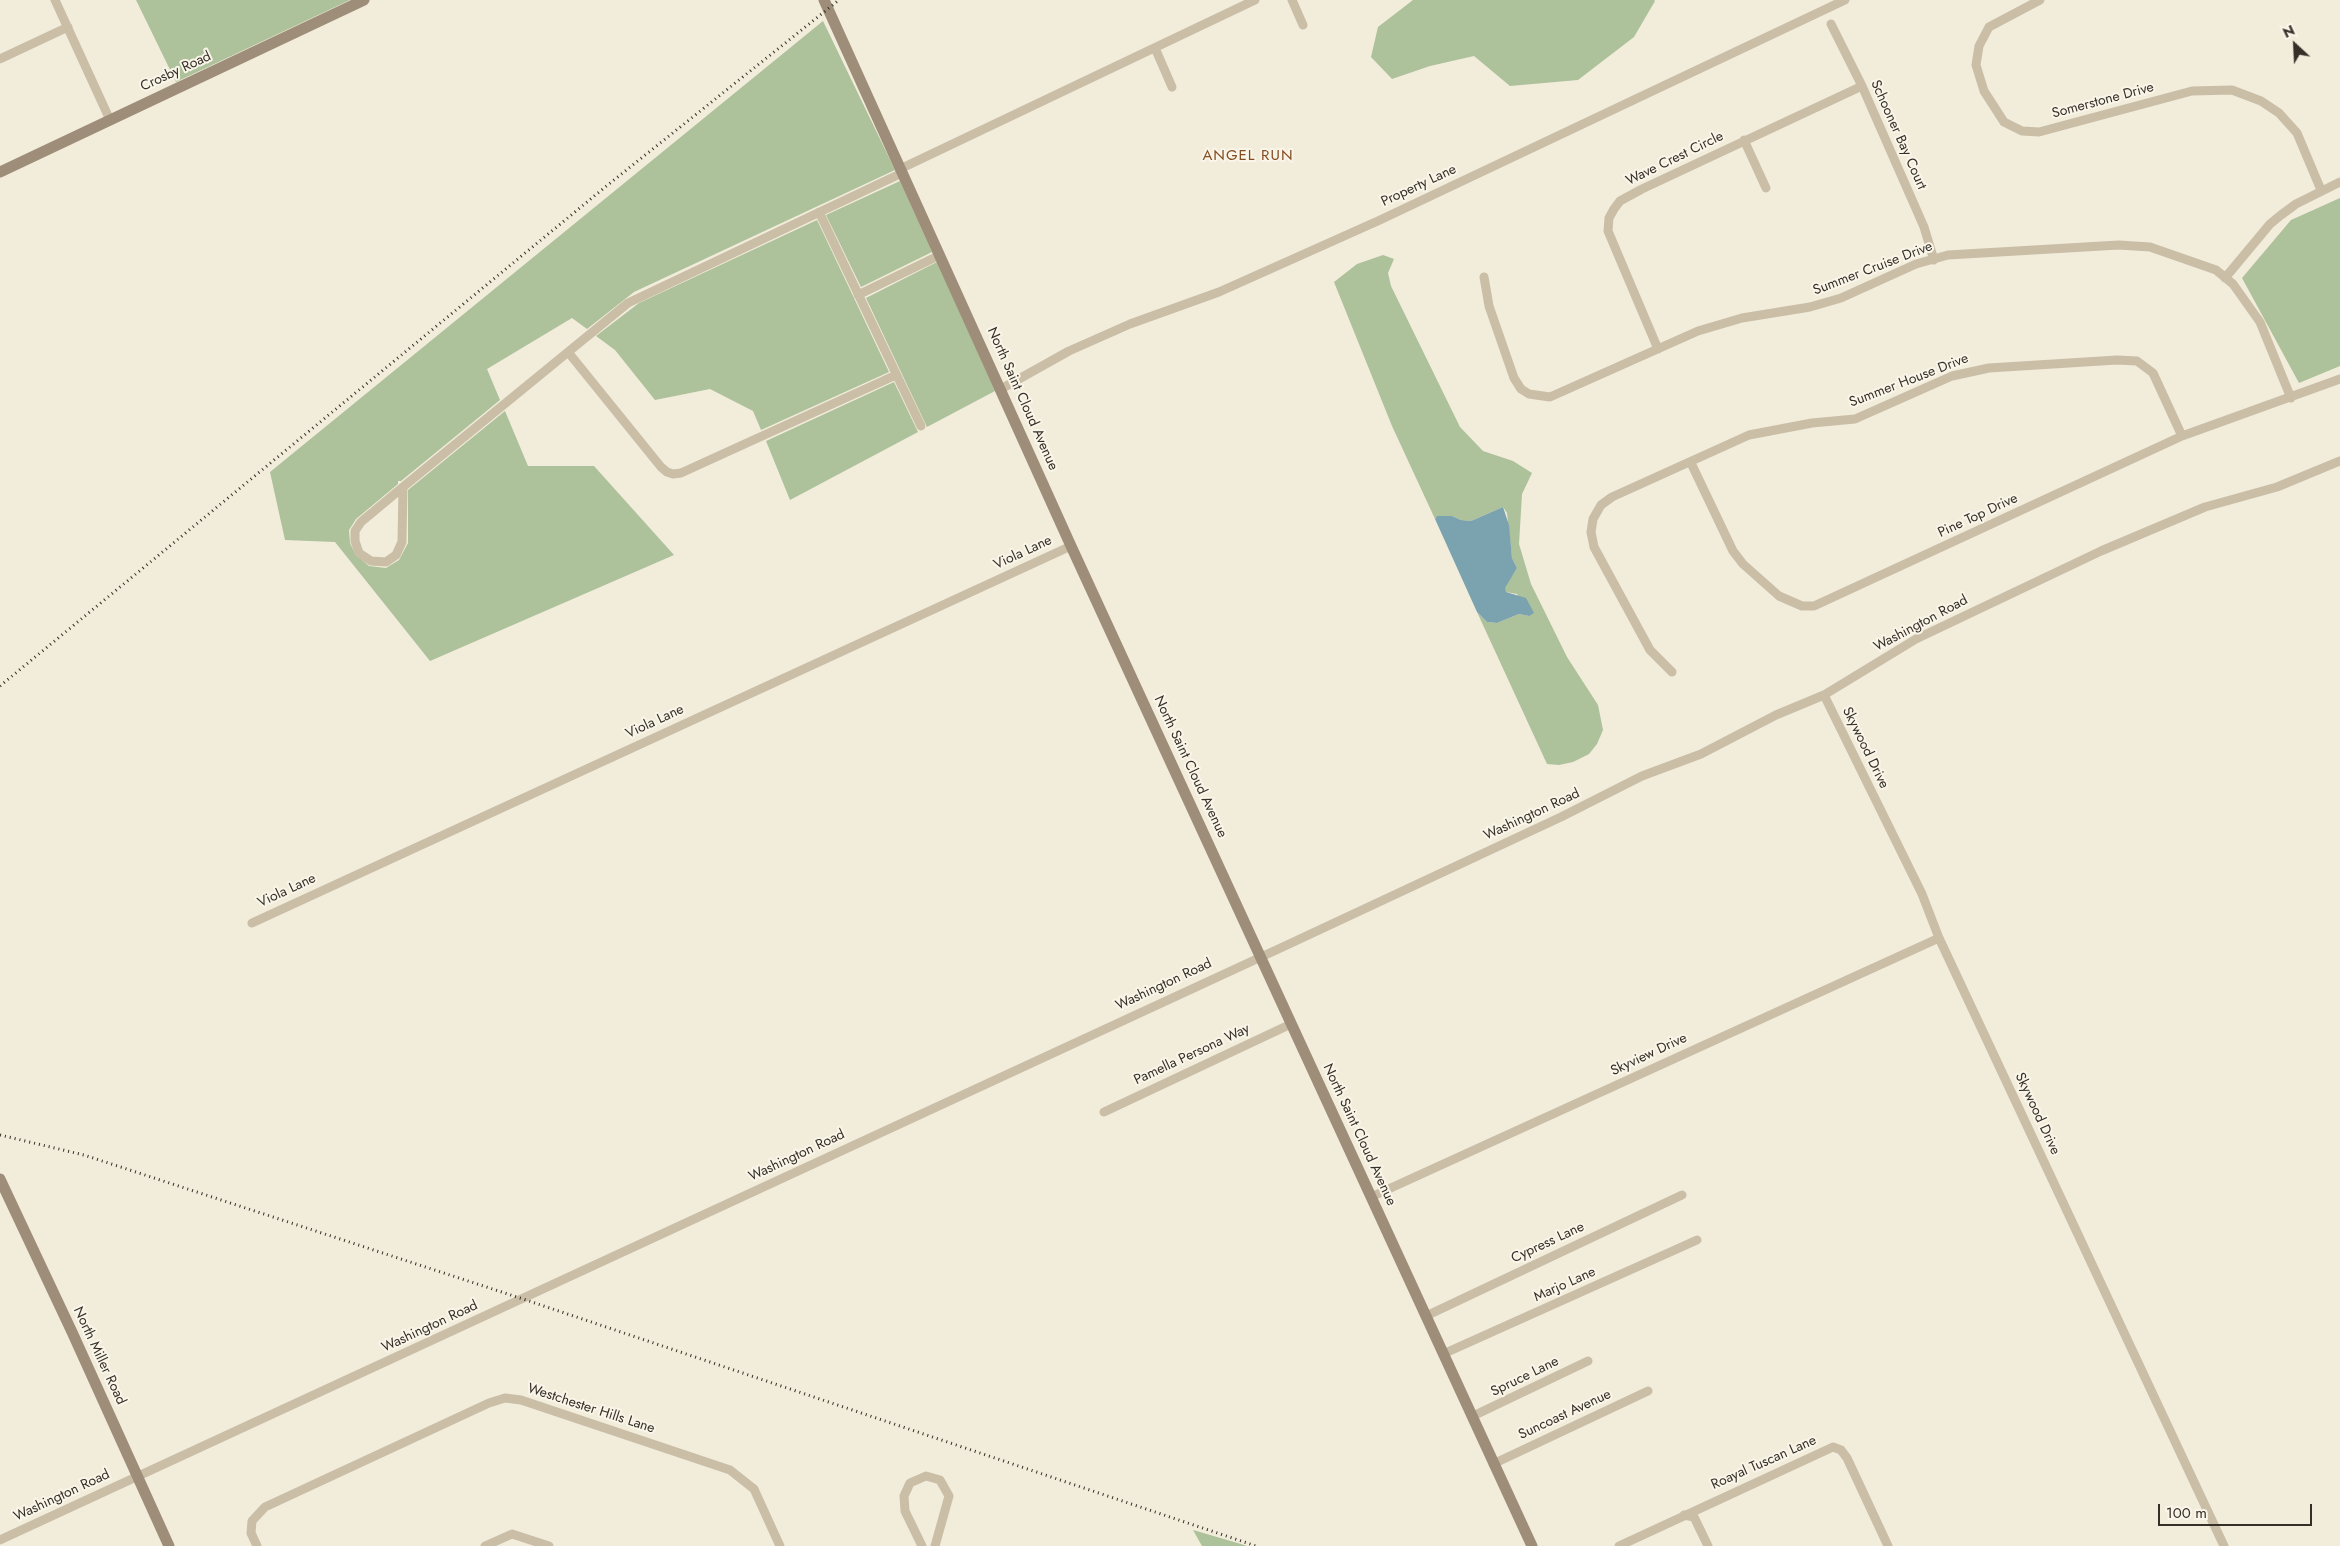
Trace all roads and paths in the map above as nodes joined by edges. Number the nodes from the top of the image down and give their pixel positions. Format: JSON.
{"nodes":[{"id":1,"x":55,"y":0,"type":"edge"},
{"id":2,"x":364,"y":0,"type":"edge"},
{"id":3,"x":824,"y":0,"type":"edge"},
{"id":4,"x":1255,"y":0,"type":"edge"},
{"id":5,"x":1292,"y":0,"type":"edge"},
{"id":6,"x":1845,"y":0,"type":"edge"},
{"id":7,"x":2040,"y":0,"type":"edge"},
{"id":8,"x":1831,"y":24,"type":"dead end"},
{"id":9,"x":1303,"y":25,"type":"dead end"},
{"id":10,"x":68,"y":27,"type":"junction"},
{"id":11,"x":1155,"y":48,"type":"junction"},
{"id":12,"x":0,"y":59,"type":"edge"},
{"id":13,"x":1172,"y":86,"type":"dead end"},
{"id":14,"x":1862,"y":86,"type":"junction"},
{"id":15,"x":110,"y":120,"type":"junction"},
{"id":16,"x":1744,"y":140,"type":"junction"},
{"id":17,"x":901,"y":171,"type":"junction"},
{"id":18,"x":0,"y":172,"type":"edge"},
{"id":19,"x":2340,"y":182,"type":"edge"},
{"id":20,"x":1766,"y":188,"type":"dead end"},
{"id":21,"x":2321,"y":190,"type":"junction"},
{"id":22,"x":819,"y":212,"type":"junction"},
{"id":23,"x":940,"y":254,"type":"junction"},
{"id":24,"x":1934,"y":260,"type":"junction"},
{"id":25,"x":1484,"y":277,"type":"dead end"},
{"id":26,"x":2225,"y":278,"type":"junction"},
{"id":27,"x":858,"y":295,"type":"junction"},
{"id":28,"x":1658,"y":349,"type":"junction"},
{"id":29,"x":568,"y":352,"type":"junction"},
{"id":30,"x":896,"y":375,"type":"junction"},
{"id":31,"x":2340,"y":379,"type":"edge"},
{"id":32,"x":1001,"y":389,"type":"junction"},
{"id":33,"x":2291,"y":398,"type":"junction"},
{"id":34,"x":921,"y":426,"type":"dead end"},
{"id":35,"x":2182,"y":436,"type":"junction"},
{"id":36,"x":2340,"y":461,"type":"edge"},
{"id":37,"x":1691,"y":463,"type":"junction"},
{"id":38,"x":403,"y":487,"type":"junction"},
{"id":39,"x":1071,"y":546,"type":"junction"},
{"id":40,"x":1672,"y":672,"type":"dead end"},
{"id":41,"x":1824,"y":695,"type":"junction"},
{"id":42,"x":252,"y":923,"type":"dead end"},
{"id":43,"x":1939,"y":938,"type":"junction"},
{"id":44,"x":1260,"y":956,"type":"junction"},
{"id":45,"x":1291,"y":1024,"type":"junction"},
{"id":46,"x":1104,"y":1112,"type":"dead end"},
{"id":47,"x":0,"y":1179,"type":"edge"},
{"id":48,"x":1682,"y":1195,"type":"dead end"},
{"id":49,"x":1371,"y":1196,"type":"junction"},
{"id":50,"x":1697,"y":1240,"type":"dead end"},
{"id":51,"x":1426,"y":1316,"type":"junction"},
{"id":52,"x":1444,"y":1354,"type":"junction"},
{"id":53,"x":1588,"y":1362,"type":"dead end"},
{"id":54,"x":1648,"y":1391,"type":"dead end"},
{"id":55,"x":1473,"y":1416,"type":"junction"},
{"id":56,"x":1493,"y":1464,"type":"junction"},
{"id":57,"x":138,"y":1477,"type":"junction"},
{"id":58,"x":1684,"y":1516,"type":"junction"},
{"id":59,"x":0,"y":1540,"type":"edge"},
{"id":60,"x":169,"y":1546,"type":"edge"},
{"id":61,"x":257,"y":1546,"type":"edge"},
{"id":62,"x":485,"y":1546,"type":"edge"},
{"id":63,"x":549,"y":1546,"type":"edge"},
{"id":64,"x":780,"y":1546,"type":"edge"},
{"id":65,"x":922,"y":1546,"type":"edge"},
{"id":66,"x":935,"y":1546,"type":"edge"},
{"id":67,"x":1532,"y":1546,"type":"edge"},
{"id":68,"x":1619,"y":1546,"type":"edge"},
{"id":69,"x":1708,"y":1546,"type":"edge"},
{"id":70,"x":1888,"y":1546,"type":"edge"},
{"id":71,"x":2224,"y":1546,"type":"edge"}],
"edges":[{"from":1,"to":10,"type":"street"},
{"from":2,"to":15,"type":"street","name":"Crosby Road"},
{"from":3,"to":17,"type":"street","name":"North Saint Cloud Avenue"},
{"from":4,"to":11,"type":"street"},
{"from":5,"to":9,"type":"street"},
{"from":6,"to":32,"type":"street","name":"Property Lane"},
{"from":7,"to":21,"type":"street","name":"Somerstone Drive"},
{"from":8,"to":14,"type":"street","name":"Schooner Bay Court"},
{"from":10,"to":12,"type":"street"},
{"from":10,"to":15,"type":"street"},
{"from":11,"to":13,"type":"street"},
{"from":11,"to":17,"type":"street"},
{"from":14,"to":16,"type":"street","name":"Wave Crest Circle"},
{"from":14,"to":24,"type":"street","name":"Schooner Bay Court"},
{"from":15,"to":18,"type":"street","name":"Crosby Road"},
{"from":16,"to":20,"type":"street"},
{"from":16,"to":28,"type":"street","name":"Wave Crest Circle"},
{"from":17,"to":22,"type":"street"},
{"from":17,"to":23,"type":"street","name":"North Saint Cloud Avenue"},
{"from":19,"to":21,"type":"street"},
{"from":21,"to":26,"type":"street"},
{"from":22,"to":27,"type":"street"},
{"from":22,"to":29,"type":"street"},
{"from":23,"to":27,"type":"street"},
{"from":23,"to":32,"type":"street","name":"North Saint Cloud Avenue"},
{"from":24,"to":26,"type":"street","name":"Summer Cruise Drive"},
{"from":24,"to":28,"type":"street","name":"Summer Cruise Drive"},
{"from":25,"to":28,"type":"street","name":"Summer Cruise Drive"},
{"from":26,"to":33,"type":"street","name":"Summer Cruise Drive"},
{"from":27,"to":30,"type":"street"},
{"from":29,"to":30,"type":"street"},
{"from":29,"to":38,"type":"street"},
{"from":30,"to":34,"type":"street"},
{"from":31,"to":33,"type":"street","name":"Pine Top Drive"},
{"from":32,"to":39,"type":"street","name":"North Saint Cloud Avenue"},
{"from":33,"to":35,"type":"street","name":"Pine Top Drive"},
{"from":35,"to":37,"type":"street","name":"Summer House Drive"},
{"from":35,"to":37,"type":"street","name":"Pine Top Drive"},
{"from":36,"to":41,"type":"street","name":"Washington Road"},
{"from":37,"to":40,"type":"street","name":"Summer House Drive"},
{"from":38,"to":38,"type":"street"},
{"from":39,"to":42,"type":"street","name":"Viola Lane"},
{"from":39,"to":44,"type":"street","name":"North Saint Cloud Avenue"},
{"from":41,"to":43,"type":"street","name":"Skywood Drive"},
{"from":41,"to":44,"type":"street","name":"Washington Road"},
{"from":43,"to":49,"type":"street","name":"Skyview Drive"},
{"from":43,"to":71,"type":"street","name":"Skywood Drive"},
{"from":44,"to":45,"type":"street","name":"North Saint Cloud Avenue"},
{"from":44,"to":57,"type":"street","name":"Washington Road"},
{"from":45,"to":46,"type":"street","name":"Pamella Persona Way"},
{"from":45,"to":49,"type":"street","name":"North Saint Cloud Avenue"},
{"from":47,"to":57,"type":"street","name":"North Miller Road"},
{"from":48,"to":51,"type":"street","name":"Cypress Lane"},
{"from":49,"to":51,"type":"street","name":"North Saint Cloud Avenue"},
{"from":50,"to":52,"type":"street","name":"Marjo Lane"},
{"from":51,"to":52,"type":"street","name":"North Saint Cloud Avenue"},
{"from":52,"to":55,"type":"street","name":"North Saint Cloud Avenue"},
{"from":53,"to":55,"type":"street","name":"Spruce Lane"},
{"from":54,"to":56,"type":"street","name":"Suncoast Avenue"},
{"from":55,"to":56,"type":"street","name":"North Saint Cloud Avenue"},
{"from":56,"to":67,"type":"street","name":"North Saint Cloud Avenue"},
{"from":57,"to":59,"type":"street","name":"Washington Road"},
{"from":57,"to":60,"type":"street","name":"North Miller Road"},
{"from":58,"to":68,"type":"street","name":"Roayal Tuscan Lane"},
{"from":58,"to":69,"type":"street"},
{"from":58,"to":70,"type":"street","name":"Roayal Tuscan Lane"},
{"from":61,"to":64,"type":"street","name":"Westchester Hills Lane"},
{"from":62,"to":63,"type":"street"},
{"from":65,"to":66,"type":"street"}]}
